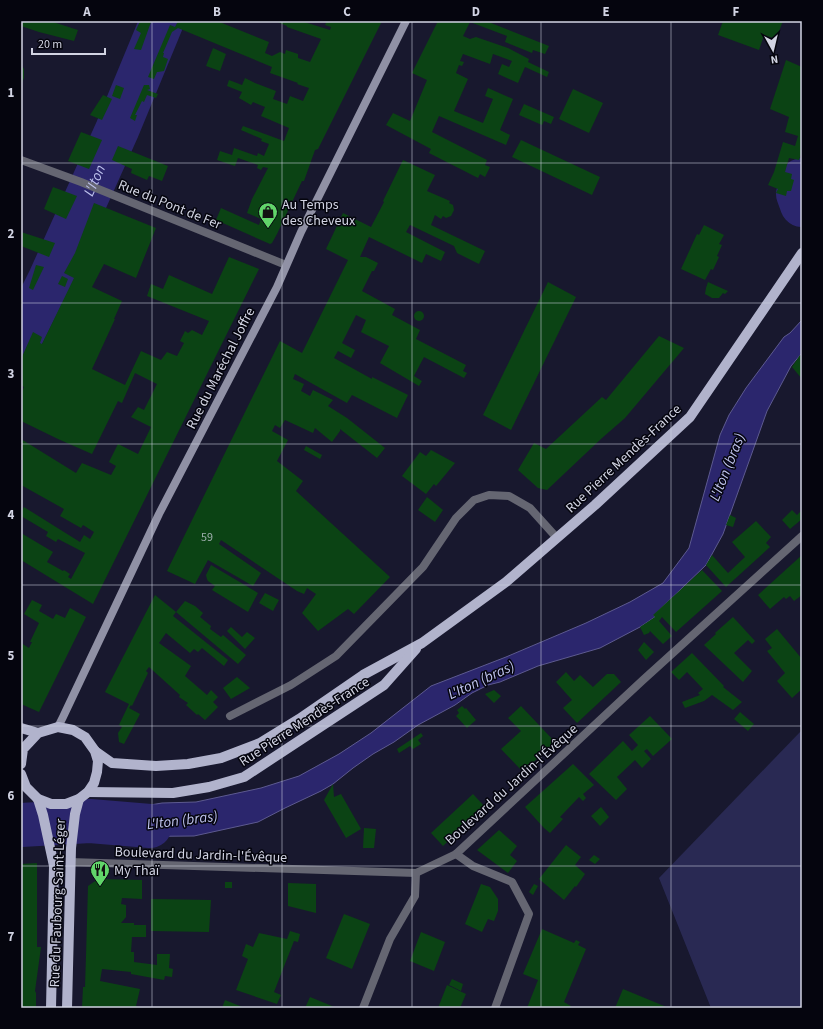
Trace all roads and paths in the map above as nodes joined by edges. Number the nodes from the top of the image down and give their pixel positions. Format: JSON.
{"nodes":[{"id":1,"x":406,"y":21,"type":"edge"},
{"id":2,"x":21,"y":160,"type":"edge"},
{"id":3,"x":802,"y":253,"type":"edge"},
{"id":4,"x":286,"y":265,"type":"junction"},
{"id":5,"x":802,"y":536,"type":"edge"},
{"id":6,"x":557,"y":538,"type":"junction"},
{"id":7,"x":422,"y":643,"type":"junction"},
{"id":8,"x":230,"y":716,"type":"dead end"},
{"id":9,"x":58,"y":727,"type":"junction"},
{"id":10,"x":21,"y":728,"type":"edge"},
{"id":11,"x":38,"y":733,"type":"junction"},
{"id":12,"x":95,"y":751,"type":"junction"},
{"id":13,"x":21,"y":764,"type":"edge"},
{"id":14,"x":21,"y":774,"type":"edge"},
{"id":15,"x":88,"y":792,"type":"junction"},
{"id":16,"x":38,"y":799,"type":"junction"},
{"id":17,"x":79,"y":799,"type":"junction"},
{"id":18,"x":456,"y":854,"type":"junction"},
{"id":19,"x":70,"y":862,"type":"junction"},
{"id":20,"x":416,"y":873,"type":"junction"},
{"id":21,"x":51,"y":1008,"type":"edge"},
{"id":22,"x":67,"y":1008,"type":"edge"},
{"id":23,"x":363,"y":1008,"type":"edge"},
{"id":24,"x":495,"y":1008,"type":"edge"}],
"edges":[{"from":1,"to":4,"type":"main road","name":"Rue du Maréchal Joffre"},
{"from":2,"to":4,"type":"street","name":"Rue du Pont de Fer"},
{"from":3,"to":6,"type":"main road","name":"Rue Pierre Mendès-France"},
{"from":4,"to":9,"type":"main road","name":"Rue du Maréchal Joffre"},
{"from":5,"to":18,"type":"street","name":"Boulevard du Jardin-l'Évêque"},
{"from":6,"to":7,"type":"main road","name":"Rue Pierre Mendès-France"},
{"from":6,"to":8,"type":"street"},
{"from":7,"to":12,"type":"main road","name":"Rue Pierre Mendès-France"},
{"from":7,"to":15,"type":"main road","name":"Rue Pierre Mendès-France"},
{"from":9,"to":11,"type":"main road"},
{"from":9,"to":12,"type":"main road","name":"Rue Pierre Mendès-France"},
{"from":10,"to":11,"type":"main road"},
{"from":11,"to":13,"type":"main road"},
{"from":12,"to":15,"type":"main road"},
{"from":14,"to":16,"type":"main road"},
{"from":15,"to":17,"type":"main road"},
{"from":16,"to":17,"type":"main road"},
{"from":16,"to":21,"type":"main road","name":"Rue du Faubourg Saint-Léger"},
{"from":17,"to":19,"type":"main road","name":"Rue du Faubourg Saint-Léger"},
{"from":18,"to":20,"type":"street","name":"Boulevard du Jardin-l'Évêque"},
{"from":18,"to":24,"type":"street"},
{"from":19,"to":20,"type":"street","name":"Boulevard du Jardin-l'Évêque"},
{"from":19,"to":22,"type":"main road","name":"Rue du Faubourg Saint-Léger"},
{"from":20,"to":23,"type":"street"}]}
